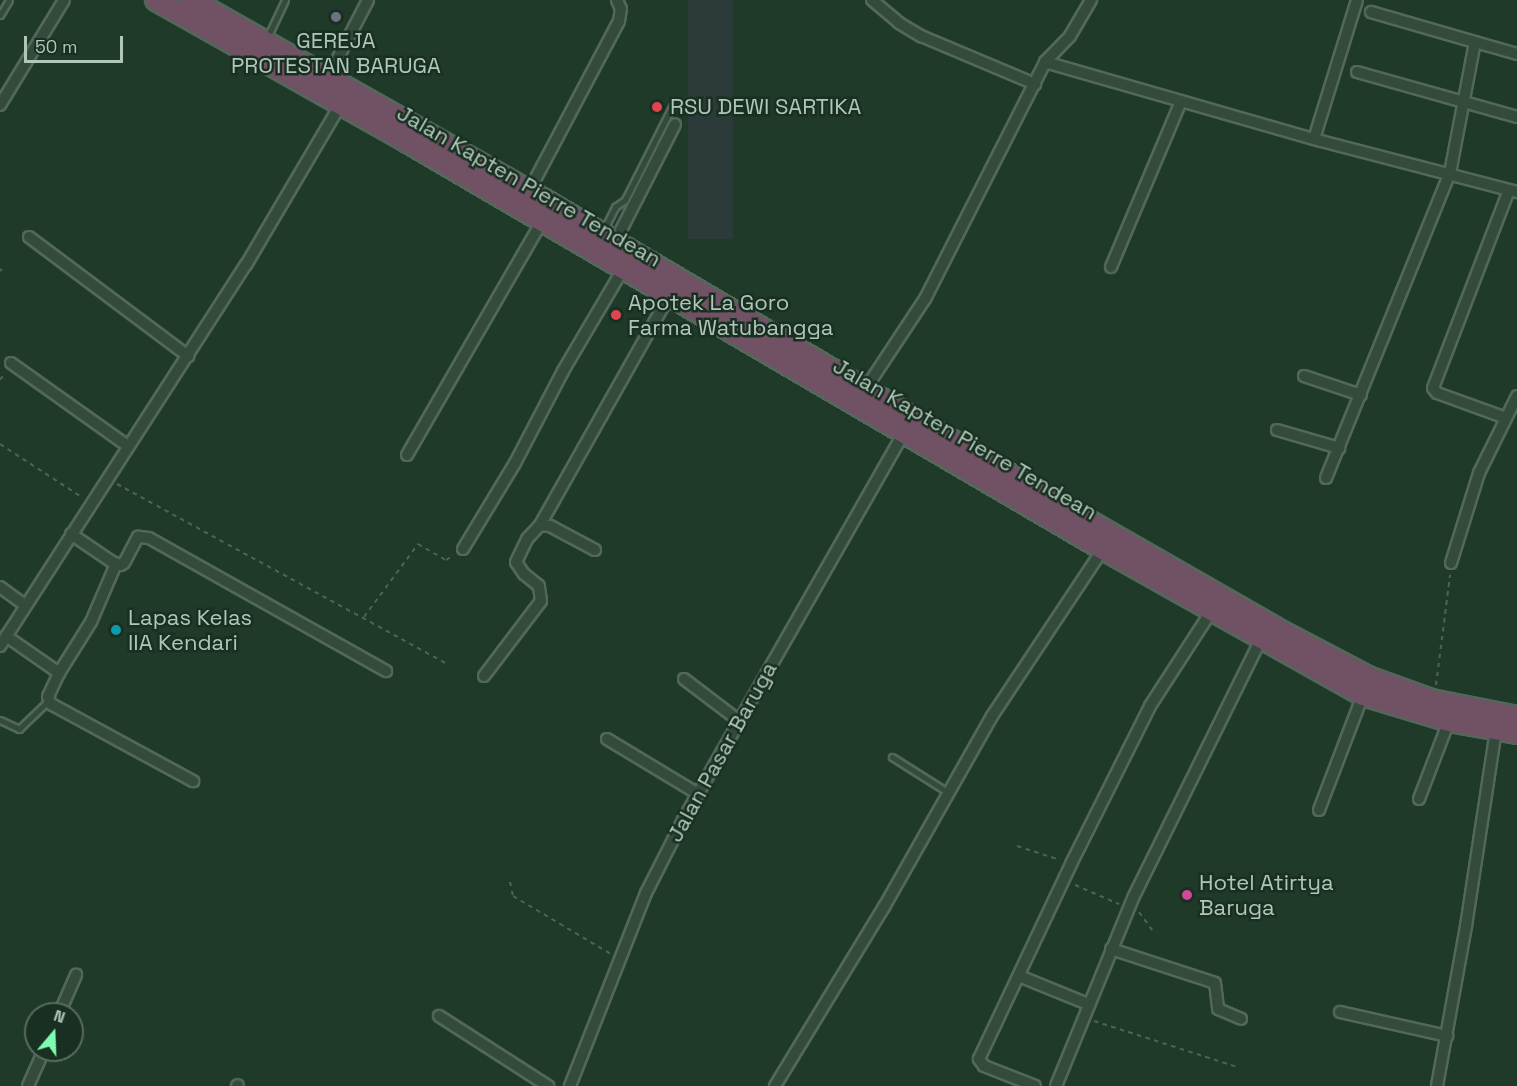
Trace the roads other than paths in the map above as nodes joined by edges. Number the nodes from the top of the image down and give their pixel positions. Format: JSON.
{"nodes":[{"id":1,"x":9,"y":0,"type":"edge"},
{"id":2,"x":64,"y":0,"type":"edge"},
{"id":3,"x":156,"y":0,"type":"edge"},
{"id":4,"x":191,"y":0,"type":"edge"},
{"id":5,"x":285,"y":0,"type":"edge"},
{"id":6,"x":368,"y":0,"type":"edge"},
{"id":7,"x":617,"y":0,"type":"edge"},
{"id":8,"x":872,"y":0,"type":"edge"},
{"id":9,"x":1091,"y":0,"type":"edge"},
{"id":10,"x":1357,"y":0,"type":"edge"},
{"id":11,"x":1371,"y":12,"type":"dead end"},
{"id":12,"x":0,"y":15,"type":"edge"},
{"id":13,"x":266,"y":42,"type":"junction"},
{"id":14,"x":1475,"y":42,"type":"junction"},
{"id":15,"x":1517,"y":54,"type":"edge"},
{"id":16,"x":1045,"y":62,"type":"junction"},
{"id":17,"x":1357,"y":72,"type":"dead end"},
{"id":18,"x":328,"y":77,"type":"junction"},
{"id":19,"x":1035,"y":84,"type":"junction"},
{"id":20,"x":345,"y":97,"type":"junction"},
{"id":21,"x":675,"y":101,"type":"dead end"},
{"id":22,"x":1181,"y":101,"type":"junction"},
{"id":23,"x":1463,"y":104,"type":"junction"},
{"id":24,"x":0,"y":105,"type":"edge"},
{"id":25,"x":1517,"y":117,"type":"edge"},
{"id":26,"x":675,"y":124,"type":"dead end"},
{"id":27,"x":1314,"y":139,"type":"junction"},
{"id":28,"x":1450,"y":173,"type":"junction"},
{"id":29,"x":529,"y":191,"type":"junction"},
{"id":30,"x":1513,"y":191,"type":"edge"},
{"id":31,"x":542,"y":221,"type":"junction"},
{"id":32,"x":28,"y":237,"type":"dead end"},
{"id":33,"x":609,"y":238,"type":"junction"},
{"id":34,"x":1111,"y":267,"type":"dead end"},
{"id":35,"x":623,"y":269,"type":"junction"},
{"id":36,"x":669,"y":296,"type":"junction"},
{"id":37,"x":188,"y":356,"type":"junction"},
{"id":38,"x":11,"y":363,"type":"dead end"},
{"id":39,"x":1304,"y":376,"type":"dead end"},
{"id":40,"x":866,"y":388,"type":"junction"},
{"id":41,"x":1361,"y":395,"type":"junction"},
{"id":42,"x":1517,"y":396,"type":"edge"},
{"id":43,"x":1506,"y":418,"type":"junction"},
{"id":44,"x":909,"y":425,"type":"junction"},
{"id":45,"x":1277,"y":430,"type":"dead end"},
{"id":46,"x":128,"y":446,"type":"junction"},
{"id":47,"x":1339,"y":448,"type":"junction"},
{"id":48,"x":407,"y":455,"type":"dead end"},
{"id":49,"x":1326,"y":478,"type":"dead end"},
{"id":50,"x":540,"y":525,"type":"junction"},
{"id":51,"x":71,"y":534,"type":"junction"},
{"id":52,"x":463,"y":549,"type":"road end"},
{"id":53,"x":1103,"y":549,"type":"junction"},
{"id":54,"x":595,"y":550,"type":"dead end"},
{"id":55,"x":1451,"y":563,"type":"road end"},
{"id":56,"x":116,"y":564,"type":"junction"},
{"id":57,"x":0,"y":587,"type":"edge"},
{"id":58,"x":25,"y":605,"type":"junction"},
{"id":59,"x":1212,"y":610,"type":"junction"},
{"id":60,"x":6,"y":636,"type":"junction"},
{"id":61,"x":1261,"y":639,"type":"junction"},
{"id":62,"x":0,"y":646,"type":"edge"},
{"id":63,"x":386,"y":671,"type":"dead end"},
{"id":64,"x":58,"y":673,"type":"junction"},
{"id":65,"x":484,"y":676,"type":"dead end"},
{"id":66,"x":684,"y":679,"type":"dead end"},
{"id":67,"x":1363,"y":695,"type":"junction"},
{"id":68,"x":48,"y":701,"type":"junction"},
{"id":69,"x":1517,"y":717,"type":"edge"},
{"id":70,"x":0,"y":720,"type":"edge"},
{"id":71,"x":738,"y":720,"type":"junction"},
{"id":72,"x":1449,"y":722,"type":"junction"},
{"id":73,"x":1496,"y":729,"type":"junction"},
{"id":74,"x":1517,"y":733,"type":"edge"},
{"id":75,"x":607,"y":739,"type":"dead end"},
{"id":76,"x":892,"y":757,"type":"dead end"},
{"id":77,"x":193,"y":781,"type":"dead end"},
{"id":78,"x":949,"y":793,"type":"junction"},
{"id":79,"x":698,"y":794,"type":"junction"},
{"id":80,"x":1419,"y":799,"type":"dead end"},
{"id":81,"x":1319,"y":810,"type":"dead end"},
{"id":82,"x":1111,"y":949,"type":"junction"},
{"id":83,"x":76,"y":975,"type":"dead end"},
{"id":84,"x":1019,"y":976,"type":"junction"},
{"id":85,"x":64,"y":1002,"type":"edge"},
{"id":86,"x":1088,"y":1004,"type":"junction"},
{"id":87,"x":1340,"y":1012,"type":"dead end"},
{"id":88,"x":439,"y":1016,"type":"dead end"},
{"id":89,"x":1240,"y":1019,"type":"dead end"},
{"id":90,"x":1447,"y":1036,"type":"junction"},
{"id":91,"x":39,"y":1062,"type":"edge"},
{"id":92,"x":28,"y":1086,"type":"edge"},
{"id":93,"x":548,"y":1086,"type":"edge"},
{"id":94,"x":570,"y":1086,"type":"edge"},
{"id":95,"x":775,"y":1086,"type":"edge"},
{"id":96,"x":1035,"y":1086,"type":"edge"},
{"id":97,"x":1056,"y":1086,"type":"edge"},
{"id":98,"x":1437,"y":1086,"type":"edge"}],
"edges":[{"from":1,"to":12,"type":"lane"},
{"from":2,"to":24,"type":"street"},
{"from":3,"to":20,"type":"highway","name":"Jalan Kapten Pierre Tendean"},
{"from":4,"to":13,"type":"highway","name":"Jalan Kapten Pierre Tendean"},
{"from":5,"to":13,"type":"lane"},
{"from":6,"to":18,"type":"street"},
{"from":7,"to":29,"type":"street"},
{"from":8,"to":19,"type":"street"},
{"from":9,"to":16,"type":"street"},
{"from":10,"to":27,"type":"street"},
{"from":11,"to":14,"type":"street"},
{"from":13,"to":18,"type":"highway","name":"Jalan Kapten Pierre Tendean"},
{"from":14,"to":15,"type":"street"},
{"from":14,"to":23,"type":"street"},
{"from":16,"to":19,"type":"street"},
{"from":16,"to":22,"type":"street"},
{"from":17,"to":23,"type":"street"},
{"from":18,"to":20,"type":"highway","name":"Jalan Kapten Pierre Tendean"},
{"from":19,"to":40,"type":"street"},
{"from":20,"to":29,"type":"highway","name":"Jalan Kapten Pierre Tendean"},
{"from":20,"to":31,"type":"highway","name":"Jalan Kapten Pierre Tendean"},
{"from":20,"to":37,"type":"street"},
{"from":21,"to":33,"type":"lane"},
{"from":22,"to":27,"type":"street"},
{"from":22,"to":34,"type":"street"},
{"from":23,"to":25,"type":"street"},
{"from":23,"to":28,"type":"street"},
{"from":26,"to":33,"type":"street"},
{"from":27,"to":28,"type":"street"},
{"from":28,"to":30,"type":"street"},
{"from":28,"to":41,"type":"street"},
{"from":29,"to":33,"type":"highway","name":"Jalan Kapten Pierre Tendean"},
{"from":30,"to":43,"type":"street"},
{"from":31,"to":35,"type":"highway","name":"Jalan Kapten Pierre Tendean"},
{"from":31,"to":48,"type":"street"},
{"from":32,"to":37,"type":"street"},
{"from":33,"to":40,"type":"highway","name":"Jalan Kapten Pierre Tendean"},
{"from":35,"to":36,"type":"highway","name":"Jalan Kapten Pierre Tendean"},
{"from":35,"to":52,"type":"street"},
{"from":36,"to":44,"type":"highway","name":"Jalan Kapten Pierre Tendean"},
{"from":36,"to":50,"type":"street"},
{"from":37,"to":46,"type":"street"},
{"from":38,"to":46,"type":"street"},
{"from":39,"to":41,"type":"street"},
{"from":40,"to":44,"type":"highway","name":"Jalan Kapten Pierre Tendean"},
{"from":41,"to":47,"type":"street"},
{"from":42,"to":43,"type":"street"},
{"from":43,"to":55,"type":"street"},
{"from":44,"to":53,"type":"highway","name":"Jalan Kapten Pierre Tendean"},
{"from":44,"to":69,"type":"highway","name":"Jalan Kapten Pierre Tendean"},
{"from":44,"to":71,"type":"street","name":"Jalan Pasar Baruga"},
{"from":45,"to":47,"type":"street"},
{"from":46,"to":51,"type":"street"},
{"from":47,"to":49,"type":"street"},
{"from":50,"to":54,"type":"street"},
{"from":50,"to":65,"type":"street"},
{"from":51,"to":56,"type":"street"},
{"from":51,"to":58,"type":"street"},
{"from":53,"to":59,"type":"highway","name":"Jalan Kapten Pierre Tendean"},
{"from":53,"to":78,"type":"street"},
{"from":56,"to":63,"type":"street"},
{"from":56,"to":64,"type":"street"},
{"from":57,"to":58,"type":"street"},
{"from":58,"to":60,"type":"street"},
{"from":59,"to":61,"type":"highway","name":"Jalan Kapten Pierre Tendean"},
{"from":59,"to":84,"type":"street"},
{"from":60,"to":62,"type":"street"},
{"from":60,"to":64,"type":"street"},
{"from":61,"to":67,"type":"highway","name":"Jalan Kapten Pierre Tendean"},
{"from":61,"to":82,"type":"street"},
{"from":64,"to":68,"type":"street"},
{"from":66,"to":71,"type":"street"},
{"from":67,"to":72,"type":"highway","name":"Jalan Kapten Pierre Tendean"},
{"from":67,"to":81,"type":"street"},
{"from":68,"to":70,"type":"lane"},
{"from":68,"to":77,"type":"street"},
{"from":71,"to":79,"type":"street","name":"Jalan Pasar Baruga"},
{"from":72,"to":73,"type":"highway","name":"Jalan Kapten Pierre Tendean"},
{"from":72,"to":80,"type":"street"},
{"from":73,"to":74,"type":"highway","name":"Jalan Kapten Pierre Tendean"},
{"from":73,"to":90,"type":"street"},
{"from":75,"to":79,"type":"street"},
{"from":76,"to":78,"type":"lane"},
{"from":78,"to":95,"type":"street"},
{"from":79,"to":94,"type":"street","name":"Jalan Pasar Baruga"},
{"from":82,"to":86,"type":"street"},
{"from":82,"to":89,"type":"street"},
{"from":83,"to":85,"type":"street"},
{"from":84,"to":86,"type":"street"},
{"from":84,"to":96,"type":"street"},
{"from":86,"to":97,"type":"street"},
{"from":87,"to":90,"type":"street"},
{"from":88,"to":93,"type":"street"},
{"from":90,"to":98,"type":"street"},
{"from":91,"to":92,"type":"street"}]}
